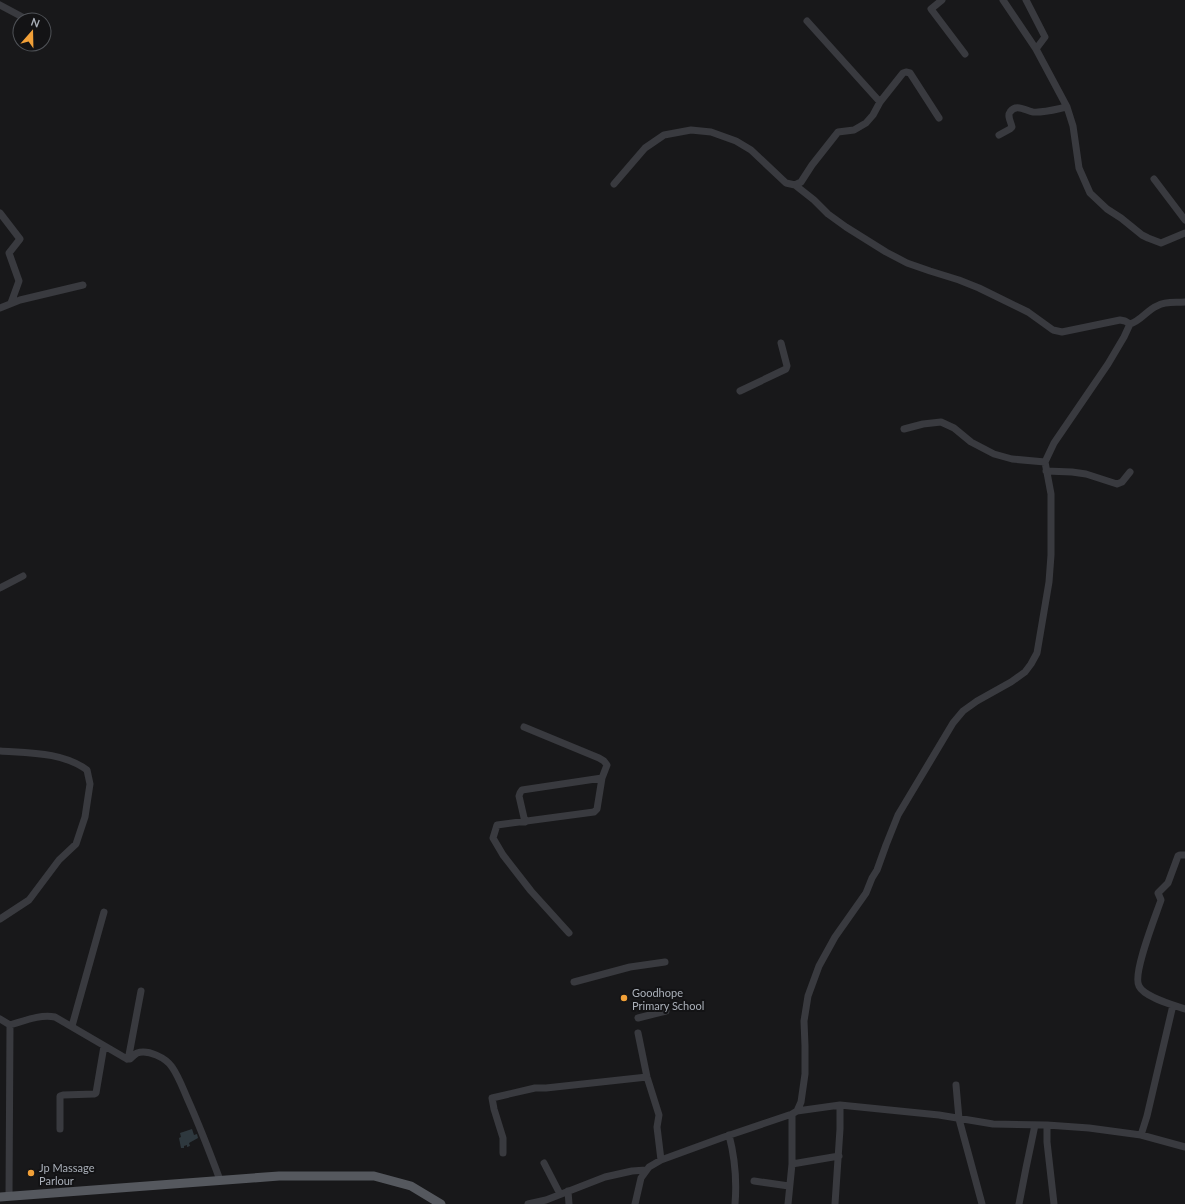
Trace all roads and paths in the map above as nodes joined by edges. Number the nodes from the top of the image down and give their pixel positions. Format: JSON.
{"nodes":[{"id":1,"x":942,"y":0,"type":"edge"},
{"id":2,"x":1002,"y":0,"type":"edge"},
{"id":3,"x":1026,"y":0,"type":"edge"},
{"id":4,"x":0,"y":5,"type":"edge"},
{"id":5,"x":13,"y":12,"type":"edge"},
{"id":6,"x":807,"y":21,"type":"dead end"},
{"id":7,"x":1036,"y":49,"type":"junction"},
{"id":8,"x":965,"y":54,"type":"dead end"},
{"id":9,"x":880,"y":102,"type":"junction"},
{"id":10,"x":1067,"y":107,"type":"junction"},
{"id":11,"x":939,"y":118,"type":"dead end"},
{"id":12,"x":999,"y":135,"type":"dead end"},
{"id":13,"x":1154,"y":179,"type":"dead end"},
{"id":14,"x":614,"y":184,"type":"dead end"},
{"id":15,"x":795,"y":185,"type":"junction"},
{"id":16,"x":0,"y":213,"type":"edge"},
{"id":17,"x":1185,"y":220,"type":"edge"},
{"id":18,"x":1185,"y":233,"type":"edge"},
{"id":19,"x":83,"y":285,"type":"dead end"},
{"id":20,"x":1185,"y":302,"type":"edge"},
{"id":21,"x":11,"y":303,"type":"junction"},
{"id":22,"x":0,"y":308,"type":"edge"},
{"id":23,"x":1130,"y":324,"type":"junction"},
{"id":24,"x":781,"y":344,"type":"dead end"},
{"id":25,"x":740,"y":391,"type":"dead end"},
{"id":26,"x":904,"y":429,"type":"dead end"},
{"id":27,"x":1045,"y":462,"type":"junction"},
{"id":28,"x":1046,"y":471,"type":"junction"},
{"id":29,"x":1130,"y":472,"type":"dead end"},
{"id":30,"x":23,"y":576,"type":"dead end"},
{"id":31,"x":0,"y":588,"type":"edge"},
{"id":32,"x":524,"y":727,"type":"dead end"},
{"id":33,"x":0,"y":751,"type":"edge"},
{"id":34,"x":602,"y":778,"type":"junction"},
{"id":35,"x":525,"y":822,"type":"junction"},
{"id":36,"x":1185,"y":855,"type":"edge"},
{"id":37,"x":104,"y":912,"type":"dead end"},
{"id":38,"x":0,"y":919,"type":"edge"},
{"id":39,"x":569,"y":933,"type":"dead end"},
{"id":40,"x":665,"y":962,"type":"dead end"},
{"id":41,"x":574,"y":982,"type":"dead end"},
{"id":42,"x":141,"y":992,"type":"dead end"},
{"id":43,"x":1173,"y":1004,"type":"junction"},
{"id":44,"x":1185,"y":1009,"type":"edge"},
{"id":45,"x":666,"y":1011,"type":"dead end"},
{"id":46,"x":638,"y":1018,"type":"dead end"},
{"id":47,"x":0,"y":1019,"type":"edge"},
{"id":48,"x":10,"y":1025,"type":"junction"},
{"id":49,"x":72,"y":1026,"type":"junction"},
{"id":50,"x":638,"y":1033,"type":"dead end"},
{"id":51,"x":104,"y":1046,"type":"junction"},
{"id":52,"x":127,"y":1059,"type":"junction"},
{"id":53,"x":647,"y":1077,"type":"junction"},
{"id":54,"x":956,"y":1085,"type":"dead end"},
{"id":55,"x":840,"y":1106,"type":"junction"},
{"id":56,"x":794,"y":1112,"type":"junction"},
{"id":57,"x":959,"y":1119,"type":"junction"},
{"id":58,"x":1036,"y":1125,"type":"junction"},
{"id":59,"x":1047,"y":1125,"type":"junction"},
{"id":60,"x":60,"y":1129,"type":"dead end"},
{"id":61,"x":729,"y":1135,"type":"junction"},
{"id":62,"x":1141,"y":1135,"type":"junction"},
{"id":63,"x":1185,"y":1147,"type":"edge"},
{"id":64,"x":503,"y":1153,"type":"dead end"},
{"id":65,"x":839,"y":1156,"type":"junction"},
{"id":66,"x":661,"y":1160,"type":"junction"},
{"id":67,"x":544,"y":1163,"type":"dead end"},
{"id":68,"x":792,"y":1164,"type":"junction"},
{"id":69,"x":646,"y":1170,"type":"junction"},
{"id":70,"x":220,"y":1180,"type":"junction"},
{"id":71,"x":754,"y":1181,"type":"dead end"},
{"id":72,"x":789,"y":1186,"type":"junction"},
{"id":73,"x":568,"y":1191,"type":"junction"},
{"id":74,"x":560,"y":1194,"type":"junction"},
{"id":75,"x":5,"y":1196,"type":"edge"},
{"id":76,"x":441,"y":1204,"type":"edge"},
{"id":77,"x":528,"y":1204,"type":"edge"},
{"id":78,"x":569,"y":1204,"type":"edge"},
{"id":79,"x":635,"y":1204,"type":"edge"},
{"id":80,"x":735,"y":1204,"type":"edge"},
{"id":81,"x":788,"y":1204,"type":"edge"},
{"id":82,"x":835,"y":1204,"type":"edge"},
{"id":83,"x":982,"y":1204,"type":"edge"},
{"id":84,"x":1019,"y":1204,"type":"edge"},
{"id":85,"x":1054,"y":1204,"type":"edge"}],
"edges":[{"from":1,"to":8,"type":"street"},
{"from":2,"to":7,"type":"street"},
{"from":3,"to":7,"type":"street"},
{"from":4,"to":5,"type":"street"},
{"from":6,"to":9,"type":"street"},
{"from":7,"to":10,"type":"street"},
{"from":9,"to":11,"type":"street"},
{"from":9,"to":15,"type":"street"},
{"from":10,"to":12,"type":"street"},
{"from":10,"to":18,"type":"street"},
{"from":13,"to":17,"type":"street"},
{"from":14,"to":15,"type":"street"},
{"from":15,"to":23,"type":"street"},
{"from":16,"to":21,"type":"street"},
{"from":19,"to":21,"type":"street"},
{"from":20,"to":23,"type":"street"},
{"from":21,"to":22,"type":"street"},
{"from":23,"to":27,"type":"street"},
{"from":24,"to":25,"type":"street"},
{"from":26,"to":27,"type":"street"},
{"from":27,"to":28,"type":"street"},
{"from":28,"to":29,"type":"street"},
{"from":28,"to":56,"type":"street"},
{"from":30,"to":31,"type":"street"},
{"from":32,"to":34,"type":"street"},
{"from":33,"to":38,"type":"street"},
{"from":34,"to":35,"type":"street"},
{"from":34,"to":35,"type":"street"},
{"from":35,"to":39,"type":"street"},
{"from":36,"to":43,"type":"street"},
{"from":37,"to":49,"type":"street"},
{"from":40,"to":41,"type":"street"},
{"from":42,"to":52,"type":"street"},
{"from":43,"to":44,"type":"street"},
{"from":43,"to":62,"type":"street"},
{"from":45,"to":46,"type":"street"},
{"from":47,"to":48,"type":"street"},
{"from":48,"to":49,"type":"street"},
{"from":48,"to":75,"type":"street"},
{"from":49,"to":51,"type":"street"},
{"from":50,"to":53,"type":"street"},
{"from":51,"to":52,"type":"street"},
{"from":51,"to":60,"type":"street"},
{"from":52,"to":70,"type":"street"},
{"from":53,"to":64,"type":"street"},
{"from":53,"to":66,"type":"street"},
{"from":54,"to":57,"type":"street"},
{"from":55,"to":56,"type":"street"},
{"from":55,"to":57,"type":"street"},
{"from":55,"to":65,"type":"street"},
{"from":56,"to":61,"type":"street"},
{"from":56,"to":68,"type":"street"},
{"from":57,"to":58,"type":"street"},
{"from":57,"to":83,"type":"street"},
{"from":58,"to":59,"type":"street"},
{"from":58,"to":84,"type":"street"},
{"from":59,"to":62,"type":"street"},
{"from":59,"to":85,"type":"street"},
{"from":61,"to":66,"type":"street"},
{"from":61,"to":80,"type":"street"},
{"from":62,"to":63,"type":"street"},
{"from":65,"to":68,"type":"street"},
{"from":65,"to":82,"type":"street"},
{"from":66,"to":69,"type":"street"},
{"from":67,"to":74,"type":"street"},
{"from":68,"to":72,"type":"street"},
{"from":69,"to":73,"type":"street"},
{"from":69,"to":79,"type":"street"},
{"from":70,"to":75,"type":"main road"},
{"from":70,"to":76,"type":"main road"},
{"from":71,"to":72,"type":"street"},
{"from":72,"to":81,"type":"street"},
{"from":73,"to":74,"type":"street"},
{"from":73,"to":78,"type":"street"},
{"from":74,"to":77,"type":"street"}]}
